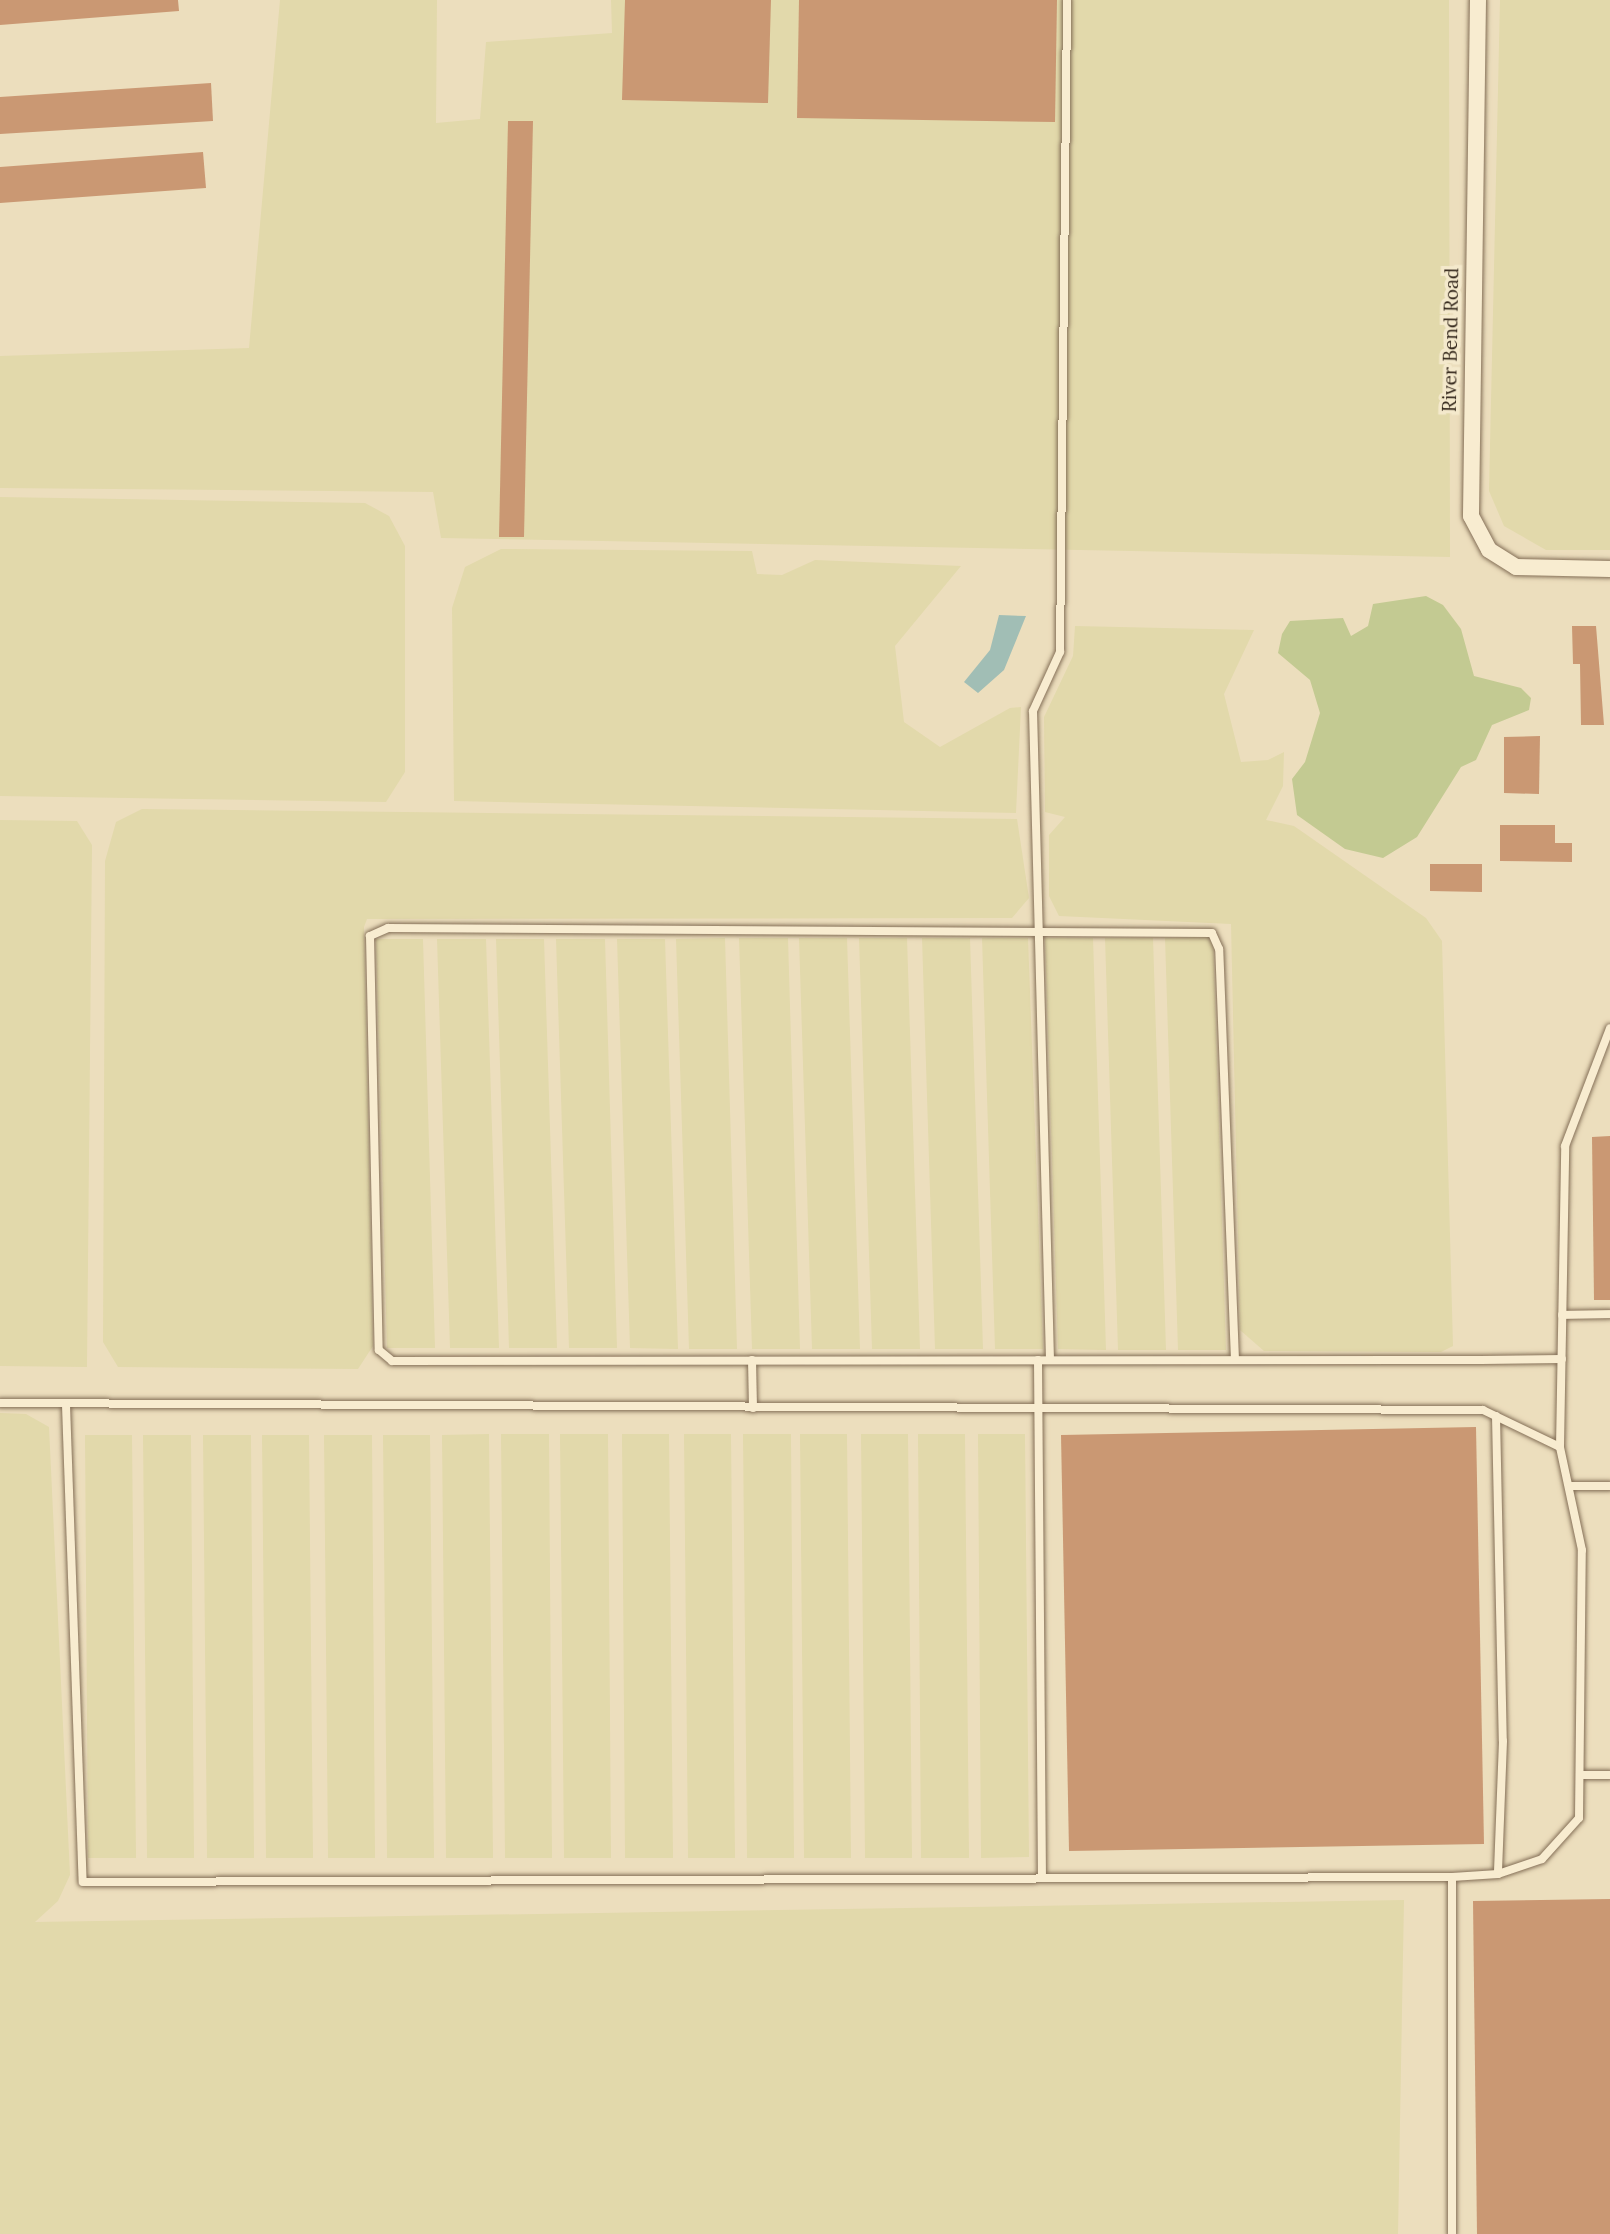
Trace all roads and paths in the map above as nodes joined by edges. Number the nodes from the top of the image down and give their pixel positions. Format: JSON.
{"nodes":[{"id":1,"x":1067,"y":0,"type":"edge"},
{"id":2,"x":1478,"y":0,"type":"edge"},
{"id":3,"x":1610,"y":569,"type":"edge"},
{"id":4,"x":1037,"y":932,"type":"junction"},
{"id":5,"x":1610,"y":1028,"type":"edge"},
{"id":6,"x":1610,"y":1314,"type":"edge"},
{"id":7,"x":1562,"y":1315,"type":"junction"},
{"id":8,"x":1562,"y":1359,"type":"junction"},
{"id":9,"x":752,"y":1360,"type":"junction"},
{"id":10,"x":1038,"y":1360,"type":"junction"},
{"id":11,"x":1050,"y":1360,"type":"junction"},
{"id":12,"x":1235,"y":1360,"type":"junction"},
{"id":13,"x":0,"y":1403,"type":"edge"},
{"id":14,"x":66,"y":1405,"type":"junction"},
{"id":15,"x":753,"y":1408,"type":"junction"},
{"id":16,"x":1040,"y":1409,"type":"junction"},
{"id":17,"x":1496,"y":1416,"type":"junction"},
{"id":18,"x":1560,"y":1447,"type":"junction"},
{"id":19,"x":1569,"y":1486,"type":"junction"},
{"id":20,"x":1610,"y":1486,"type":"edge"},
{"id":21,"x":1580,"y":1775,"type":"junction"},
{"id":22,"x":1610,"y":1775,"type":"edge"},
{"id":23,"x":1498,"y":1874,"type":"junction"},
{"id":24,"x":1452,"y":1877,"type":"junction"},
{"id":25,"x":1042,"y":1878,"type":"junction"},
{"id":26,"x":1452,"y":2234,"type":"edge"}],
"edges":[{"from":1,"to":4,"type":"lane"},
{"from":2,"to":3,"type":"street","name":"River Bend Road"},
{"from":4,"to":9,"type":"lane"},
{"from":4,"to":11,"type":"lane"},
{"from":4,"to":12,"type":"lane"},
{"from":5,"to":7,"type":"lane"},
{"from":6,"to":7,"type":"lane"},
{"from":7,"to":8,"type":"lane"},
{"from":8,"to":12,"type":"lane"},
{"from":8,"to":18,"type":"lane"},
{"from":9,"to":10,"type":"lane"},
{"from":9,"to":15,"type":"lane"},
{"from":10,"to":11,"type":"lane"},
{"from":10,"to":16,"type":"lane"},
{"from":11,"to":12,"type":"lane"},
{"from":13,"to":14,"type":"lane"},
{"from":14,"to":15,"type":"lane"},
{"from":14,"to":25,"type":"lane"},
{"from":15,"to":16,"type":"lane"},
{"from":16,"to":17,"type":"lane"},
{"from":16,"to":25,"type":"lane"},
{"from":17,"to":18,"type":"lane"},
{"from":17,"to":23,"type":"lane"},
{"from":18,"to":19,"type":"lane"},
{"from":19,"to":20,"type":"lane"},
{"from":19,"to":21,"type":"lane"},
{"from":21,"to":22,"type":"lane"},
{"from":21,"to":23,"type":"lane"},
{"from":23,"to":24,"type":"lane"},
{"from":24,"to":25,"type":"lane"},
{"from":24,"to":26,"type":"lane"}]}
